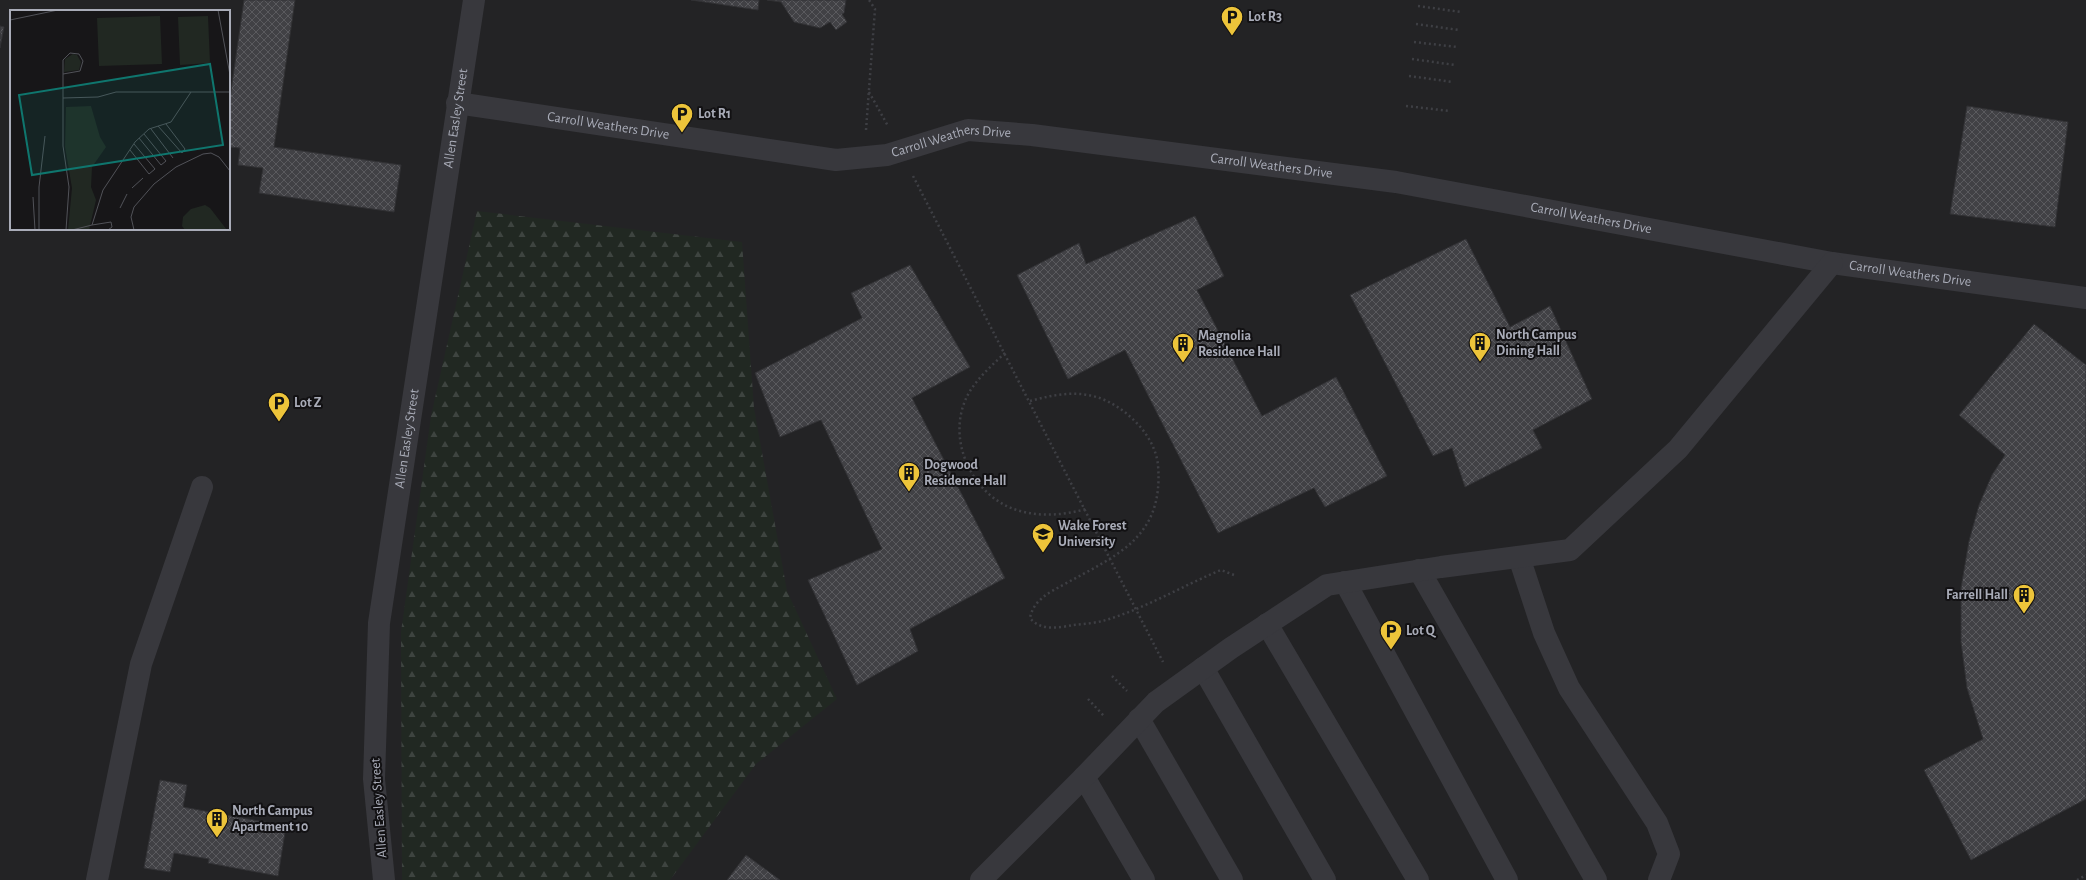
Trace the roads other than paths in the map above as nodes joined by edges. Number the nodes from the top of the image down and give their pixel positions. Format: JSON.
{"nodes":[{"id":1,"x":474,"y":0,"type":"edge"},
{"id":2,"x":457,"y":103,"type":"junction"},
{"id":3,"x":1832,"y":262,"type":"junction"},
{"id":4,"x":2086,"y":298,"type":"edge"},
{"id":5,"x":202,"y":487,"type":"dead end"},
{"id":6,"x":1519,"y":557,"type":"junction"},
{"id":7,"x":1419,"y":570,"type":"junction"},
{"id":8,"x":1345,"y":582,"type":"junction"},
{"id":9,"x":1267,"y":624,"type":"junction"},
{"id":10,"x":1203,"y":668,"type":"junction"},
{"id":11,"x":1139,"y":719,"type":"junction"},
{"id":12,"x":1084,"y":777,"type":"junction"},
{"id":13,"x":98,"y":880,"type":"edge"},
{"id":14,"x":384,"y":880,"type":"edge"},
{"id":15,"x":981,"y":880,"type":"edge"},
{"id":16,"x":1144,"y":880,"type":"edge"},
{"id":17,"x":1232,"y":880,"type":"edge"},
{"id":18,"x":1325,"y":880,"type":"edge"},
{"id":19,"x":1418,"y":880,"type":"edge"},
{"id":20,"x":1508,"y":880,"type":"edge"},
{"id":21,"x":1596,"y":880,"type":"edge"},
{"id":22,"x":1659,"y":880,"type":"edge"}],
"edges":[{"from":1,"to":2,"type":"street","name":"Allen Easley Street"},
{"from":2,"to":3,"type":"street","name":"Carroll Weathers Drive"},
{"from":2,"to":14,"type":"street","name":"Allen Easley Street"},
{"from":3,"to":4,"type":"street","name":"Carroll Weathers Drive"},
{"from":3,"to":6,"type":"street"},
{"from":5,"to":13,"type":"street"},
{"from":6,"to":7,"type":"street"},
{"from":6,"to":22,"type":"street"},
{"from":7,"to":8,"type":"street"},
{"from":7,"to":21,"type":"street"},
{"from":8,"to":9,"type":"street"},
{"from":8,"to":20,"type":"street"},
{"from":9,"to":10,"type":"street"},
{"from":9,"to":19,"type":"street"},
{"from":10,"to":11,"type":"street"},
{"from":10,"to":18,"type":"street"},
{"from":11,"to":12,"type":"street"},
{"from":11,"to":17,"type":"street"},
{"from":12,"to":15,"type":"street"},
{"from":12,"to":16,"type":"street"}]}
